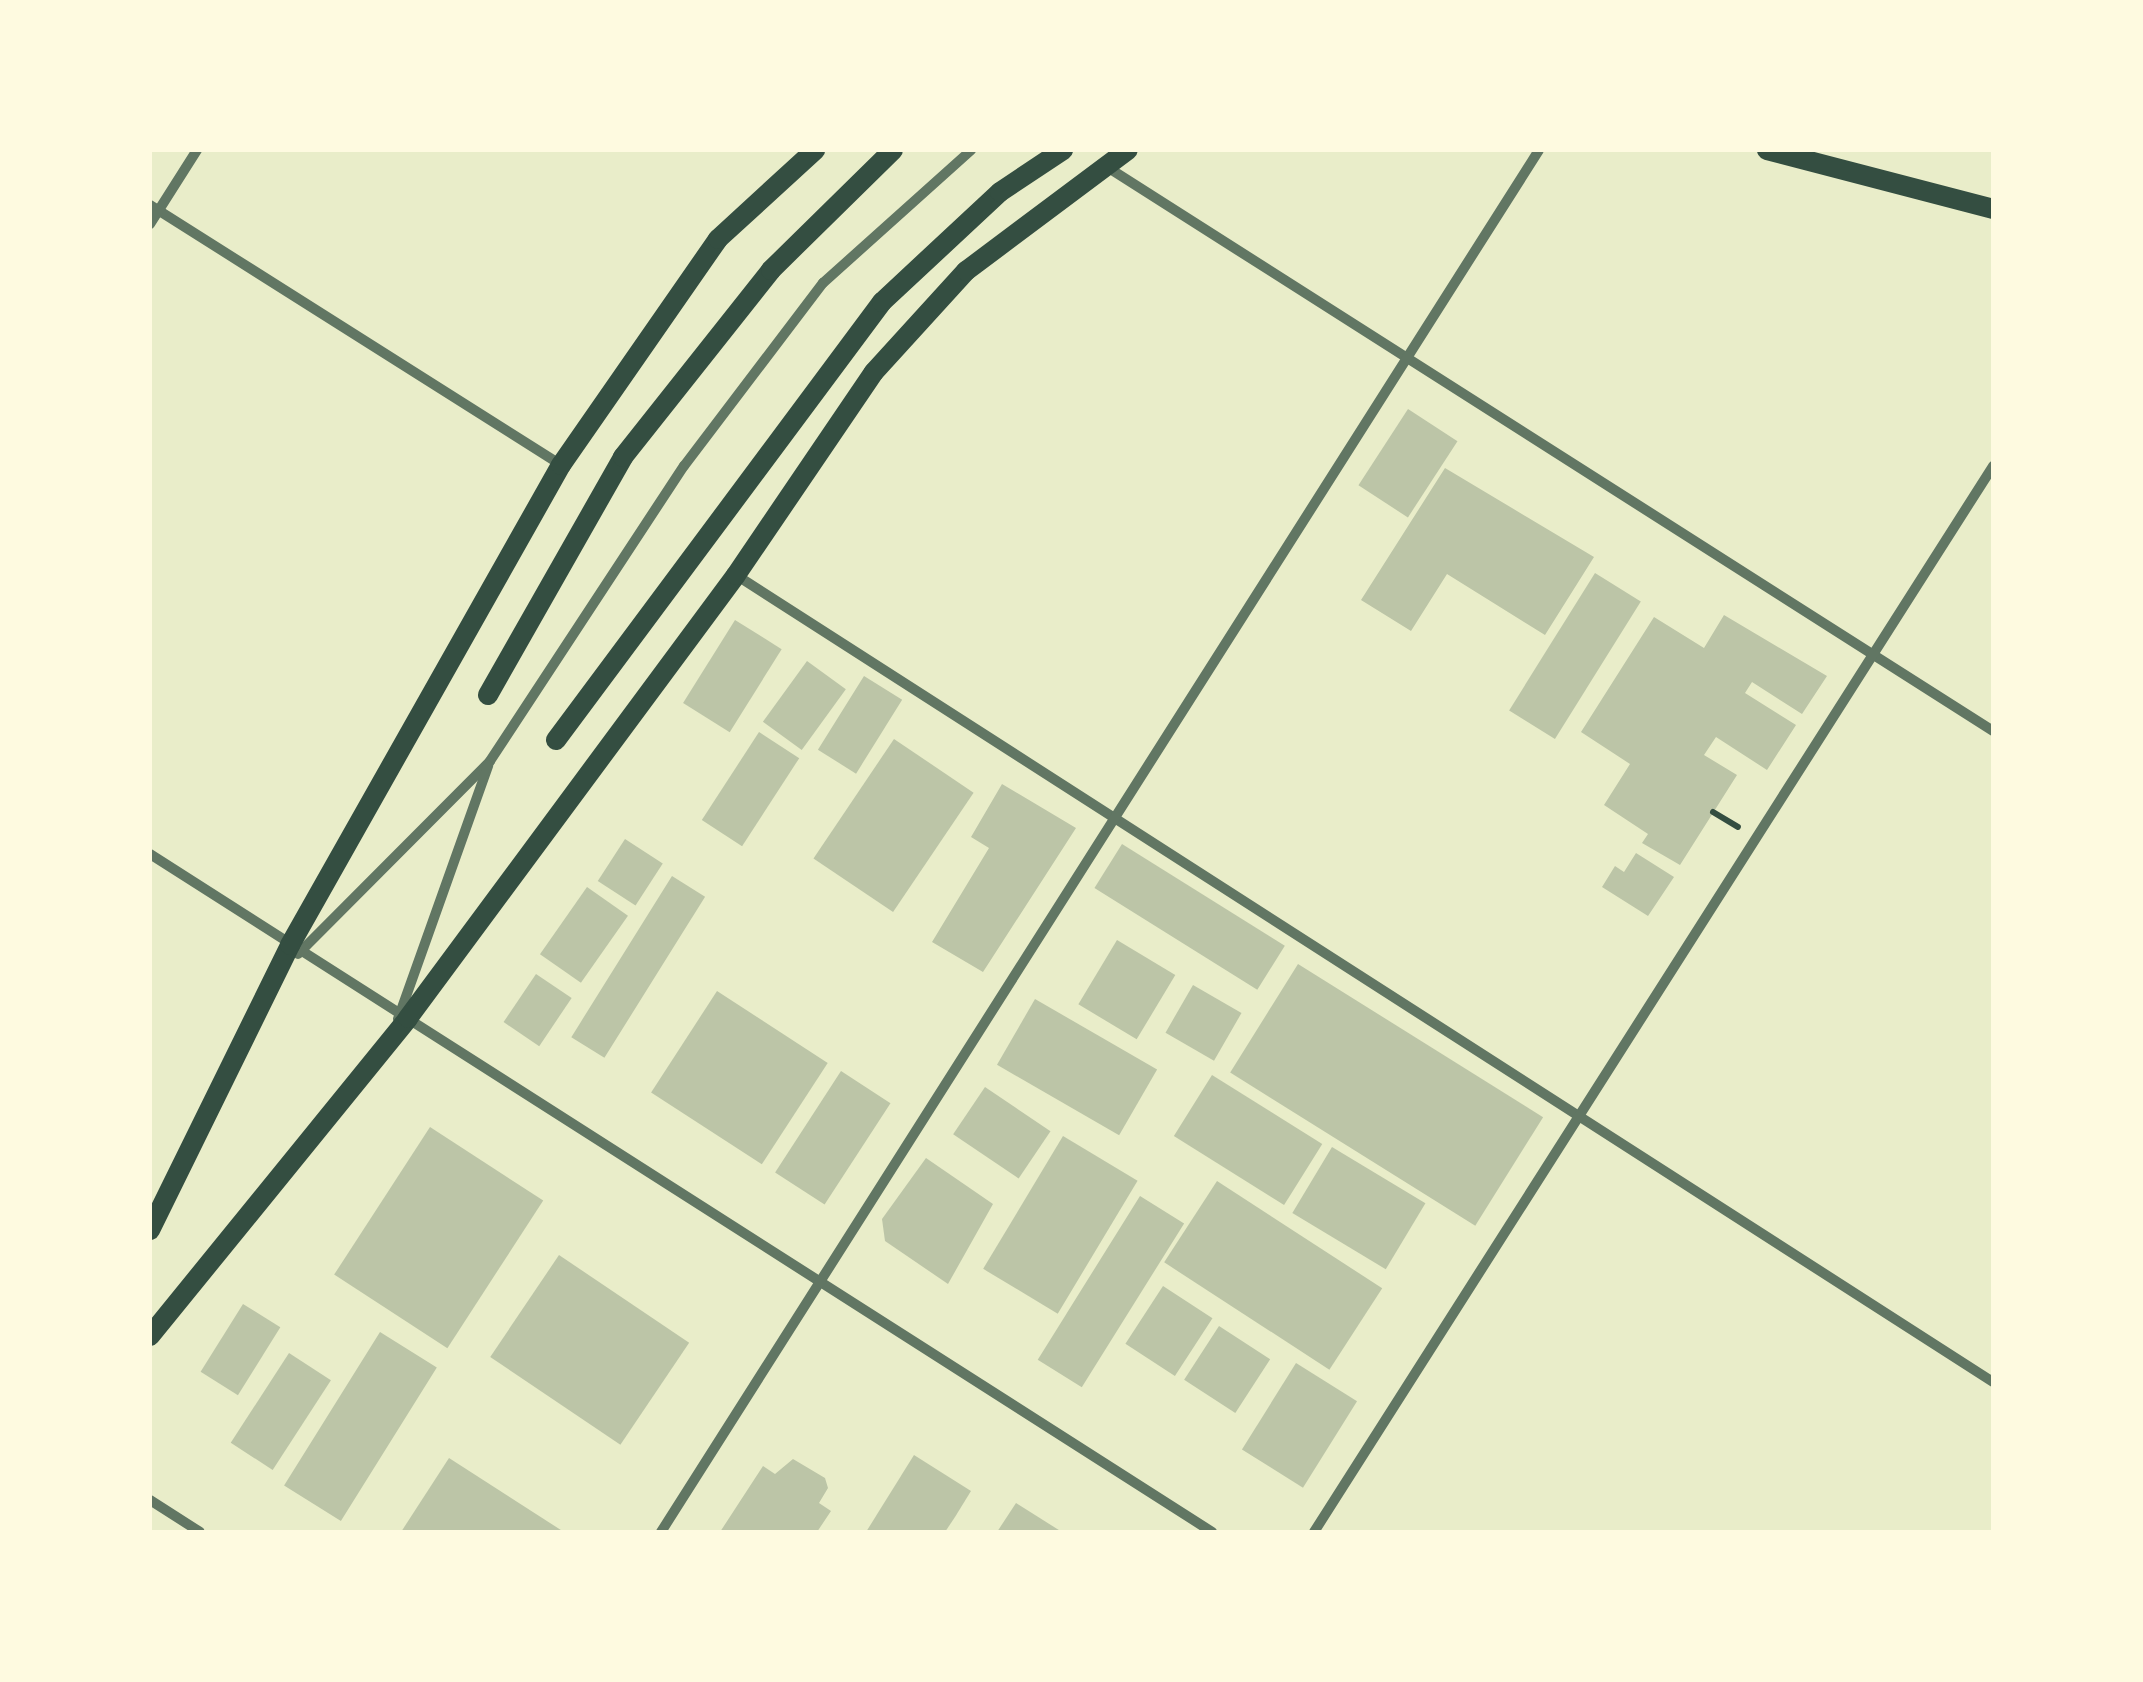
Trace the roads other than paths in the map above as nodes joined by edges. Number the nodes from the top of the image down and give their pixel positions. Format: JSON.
{"nodes":[{"id":1,"x":197,"y":150,"type":"edge"},
{"id":2,"x":815,"y":150,"type":"edge"},
{"id":3,"x":893,"y":150,"type":"edge"},
{"id":4,"x":971,"y":150,"type":"edge"},
{"id":5,"x":1063,"y":150,"type":"edge"},
{"id":6,"x":1128,"y":150,"type":"edge"},
{"id":7,"x":1539,"y":150,"type":"edge"},
{"id":8,"x":1767,"y":150,"type":"edge"},
{"id":9,"x":1103,"y":165,"type":"junction"},
{"id":10,"x":154,"y":208,"type":"edge"},
{"id":11,"x":1993,"y":209,"type":"edge"},
{"id":12,"x":150,"y":224,"type":"edge"},
{"id":13,"x":1410,"y":358,"type":"junction"},
{"id":14,"x":561,"y":465,"type":"junction"},
{"id":15,"x":1993,"y":466,"type":"edge"},
{"id":16,"x":736,"y":576,"type":"junction"},
{"id":17,"x":1875,"y":655,"type":"junction"},
{"id":18,"x":488,"y":695,"type":"dead end"},
{"id":19,"x":1993,"y":731,"type":"edge"},
{"id":20,"x":556,"y":740,"type":"dead end"},
{"id":21,"x":490,"y":760,"type":"junction"},
{"id":22,"x":1113,"y":820,"type":"junction"},
{"id":23,"x":150,"y":854,"type":"edge"},
{"id":24,"x":295,"y":948,"type":"junction"},
{"id":25,"x":404,"y":1015,"type":"junction"},
{"id":26,"x":1580,"y":1117,"type":"junction"},
{"id":27,"x":150,"y":1230,"type":"edge"},
{"id":28,"x":820,"y":1278,"type":"junction"},
{"id":29,"x":150,"y":1336,"type":"edge"},
{"id":30,"x":1993,"y":1382,"type":"edge"},
{"id":31,"x":150,"y":1500,"type":"edge"},
{"id":32,"x":200,"y":1532,"type":"edge"},
{"id":33,"x":661,"y":1532,"type":"edge"},
{"id":34,"x":1212,"y":1532,"type":"edge"},
{"id":35,"x":1314,"y":1532,"type":"edge"}],
"edges":[{"from":1,"to":10,"type":"street"},
{"from":2,"to":14,"type":"main road"},
{"from":3,"to":18,"type":"main road"},
{"from":4,"to":21,"type":"street"},
{"from":5,"to":20,"type":"main road"},
{"from":6,"to":9,"type":"main road"},
{"from":7,"to":13,"type":"street"},
{"from":8,"to":11,"type":"main road"},
{"from":9,"to":13,"type":"street"},
{"from":9,"to":16,"type":"main road"},
{"from":10,"to":12,"type":"street"},
{"from":10,"to":14,"type":"street"},
{"from":13,"to":17,"type":"street"},
{"from":13,"to":22,"type":"street"},
{"from":14,"to":24,"type":"main road"},
{"from":15,"to":17,"type":"street"},
{"from":16,"to":22,"type":"street"},
{"from":16,"to":25,"type":"main road"},
{"from":17,"to":19,"type":"street"},
{"from":17,"to":26,"type":"street"},
{"from":21,"to":24,"type":"street"},
{"from":21,"to":25,"type":"street"},
{"from":22,"to":26,"type":"street"},
{"from":22,"to":28,"type":"street"},
{"from":23,"to":24,"type":"street"},
{"from":24,"to":25,"type":"street"},
{"from":24,"to":27,"type":"main road"},
{"from":25,"to":28,"type":"street"},
{"from":25,"to":29,"type":"main road"},
{"from":26,"to":30,"type":"street"},
{"from":26,"to":35,"type":"street"},
{"from":28,"to":33,"type":"street"},
{"from":28,"to":34,"type":"street"},
{"from":31,"to":32,"type":"street"}]}
